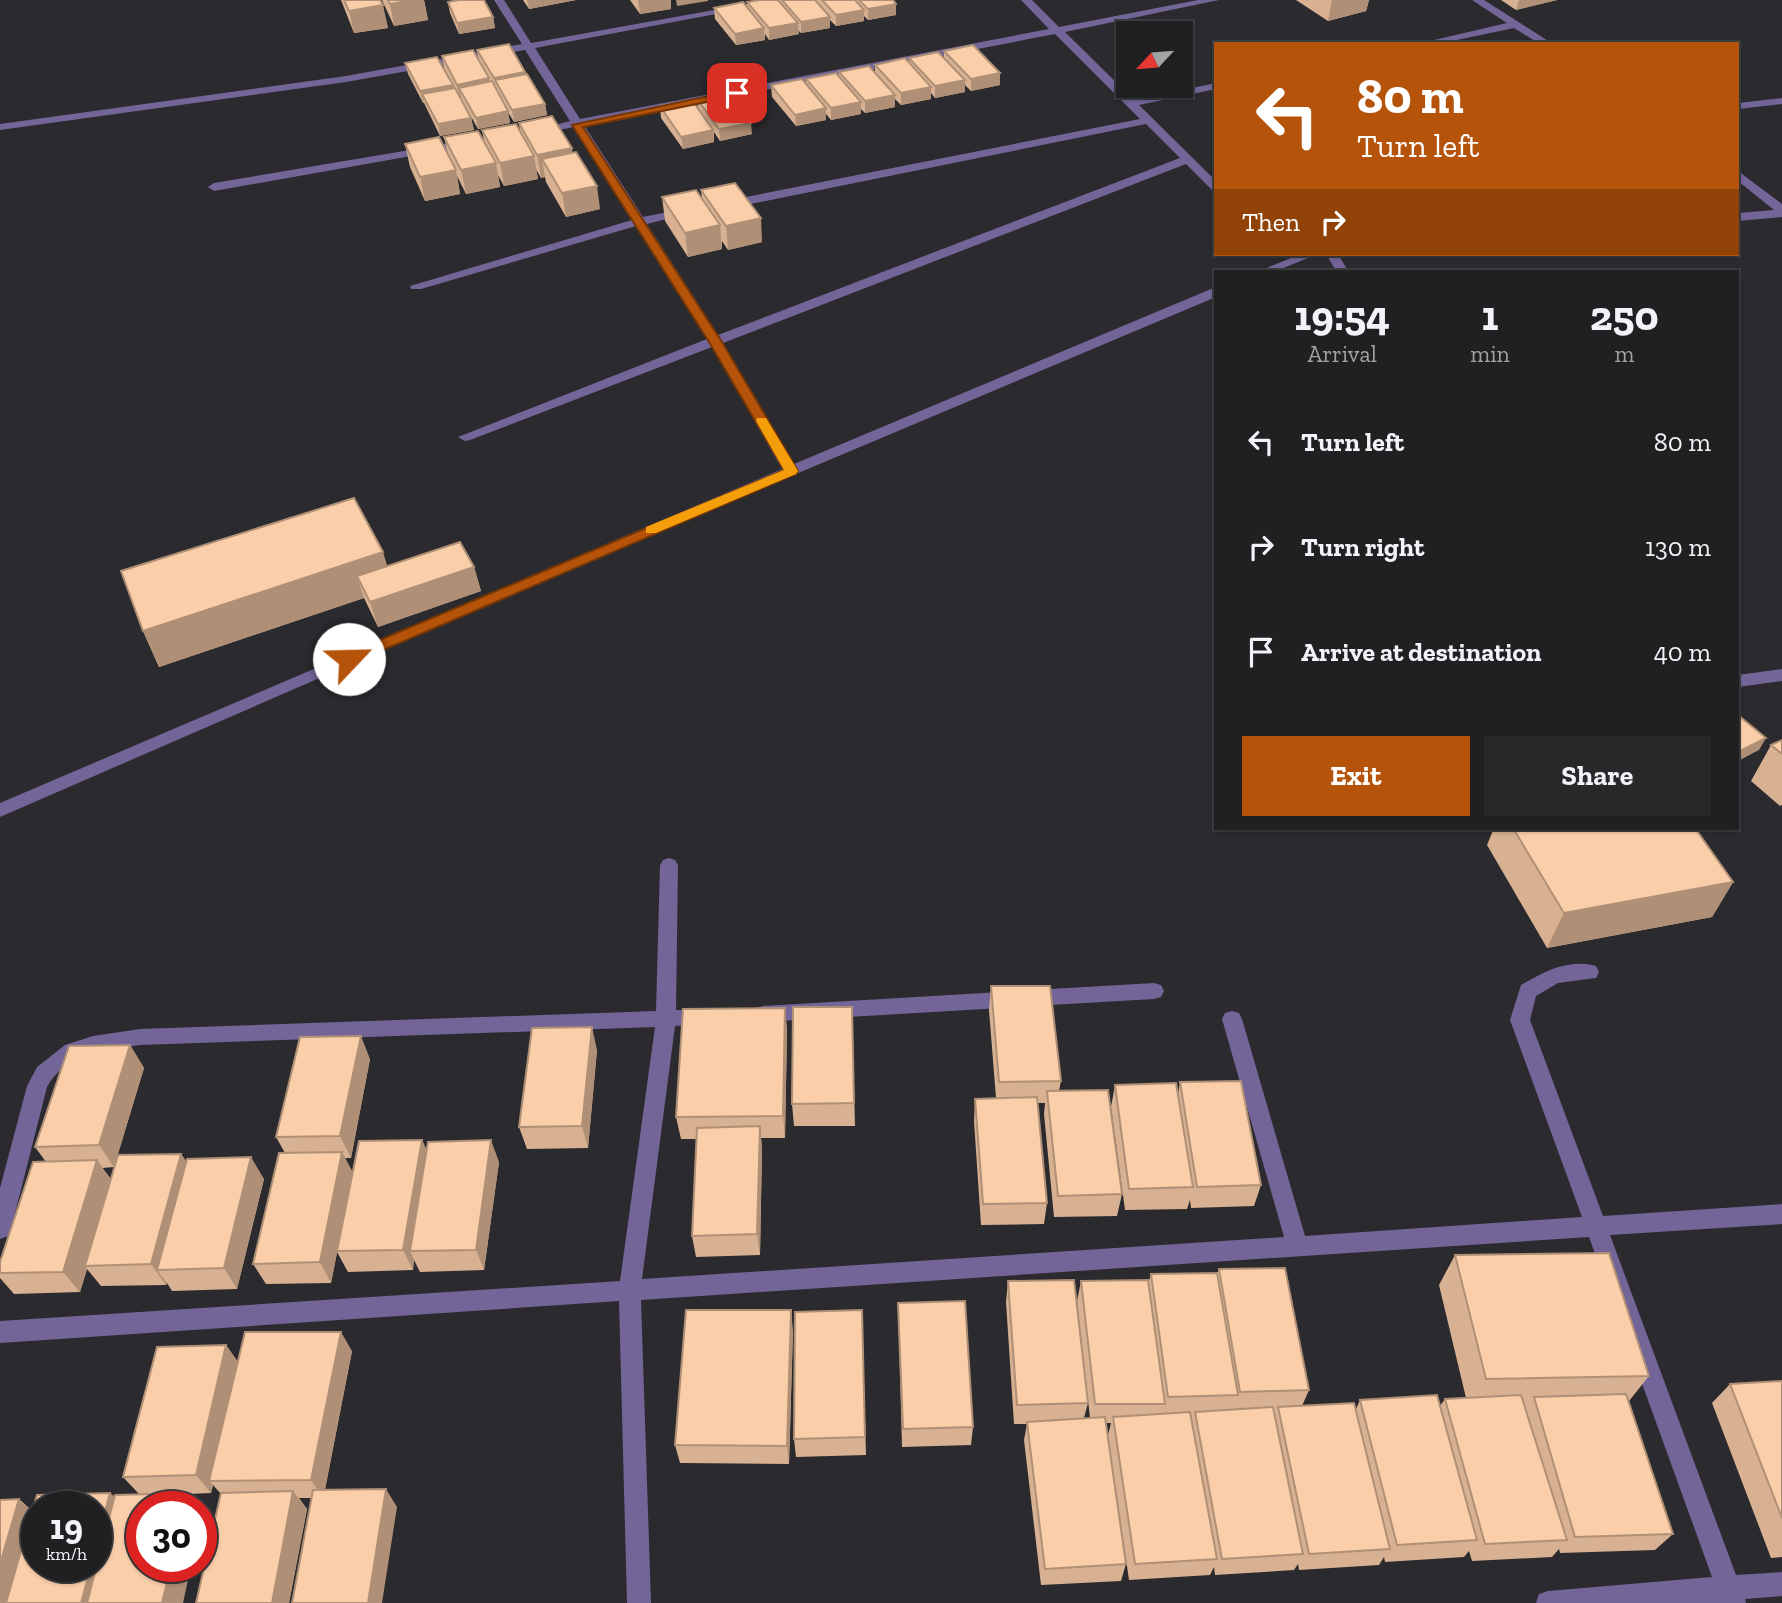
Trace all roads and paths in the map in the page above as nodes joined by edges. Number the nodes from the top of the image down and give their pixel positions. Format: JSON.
{"nodes":[{"id":1,"x":499,"y":0,"type":"edge"},
{"id":2,"x":786,"y":0,"type":"edge"},
{"id":3,"x":1026,"y":0,"type":"edge"},
{"id":4,"x":1214,"y":0,"type":"edge"},
{"id":5,"x":1478,"y":0,"type":"edge"},
{"id":6,"x":1516,"y":24,"type":"junction"},
{"id":7,"x":1058,"y":29,"type":"junction"},
{"id":8,"x":1431,"y":42,"type":"edge"},
{"id":9,"x":1545,"y":42,"type":"edge"},
{"id":10,"x":528,"y":48,"type":"junction"},
{"id":11,"x":1214,"y":86,"type":"edge"},
{"id":12,"x":1782,"y":101,"type":"edge"},
{"id":13,"x":1133,"y":103,"type":"junction"},
{"id":14,"x":1739,"y":106,"type":"edge"},
{"id":15,"x":1151,"y":120,"type":"junction"},
{"id":16,"x":577,"y":125,"type":"junction"},
{"id":17,"x":0,"y":127,"type":"edge"},
{"id":18,"x":523,"y":134,"type":"edge"},
{"id":19,"x":483,"y":141,"type":"edge"},
{"id":20,"x":1186,"y":160,"type":"junction"},
{"id":21,"x":1739,"y":176,"type":"edge"},
{"id":22,"x":1214,"y":185,"type":"edge"},
{"id":23,"x":214,"y":187,"type":"dead end"},
{"id":24,"x":719,"y":206,"type":"edge"},
{"id":25,"x":706,"y":209,"type":"edge"},
{"id":26,"x":1782,"y":212,"type":"edge"},
{"id":27,"x":1739,"y":217,"type":"edge"},
{"id":28,"x":638,"y":222,"type":"junction"},
{"id":29,"x":1293,"y":256,"type":"edge"},
{"id":30,"x":1267,"y":270,"type":"edge"},
{"id":31,"x":416,"y":286,"type":"dead end"},
{"id":32,"x":1214,"y":293,"type":"edge"},
{"id":33,"x":716,"y":342,"type":"junction"},
{"id":34,"x":465,"y":437,"type":"dead end"},
{"id":35,"x":791,"y":471,"type":"junction"},
{"id":36,"x":1782,"y":675,"type":"edge"},
{"id":37,"x":1739,"y":681,"type":"edge"},
{"id":38,"x":0,"y":810,"type":"edge"},
{"id":39,"x":669,"y":864,"type":"dead end"},
{"id":40,"x":1589,"y":972,"type":"dead end"},
{"id":41,"x":1154,"y":990,"type":"dead end"},
{"id":42,"x":750,"y":1014,"type":"edge"},
{"id":43,"x":722,"y":1016,"type":"edge"},
{"id":44,"x":666,"y":1019,"type":"junction"},
{"id":45,"x":1232,"y":1020,"type":"dead end"},
{"id":46,"x":1782,"y":1214,"type":"edge"},
{"id":47,"x":1598,"y":1228,"type":"junction"},
{"id":48,"x":0,"y":1229,"type":"edge"},
{"id":49,"x":1298,"y":1247,"type":"junction"},
{"id":50,"x":630,"y":1289,"type":"junction"},
{"id":51,"x":0,"y":1332,"type":"edge"},
{"id":52,"x":1782,"y":1584,"type":"edge"},
{"id":53,"x":1732,"y":1596,"type":"edge"},
{"id":54,"x":639,"y":1603,"type":"edge"},
{"id":55,"x":1548,"y":1603,"type":"edge"}],
"edges":[{"from":1,"to":10,"type":"street"},
{"from":2,"to":10,"type":"street"},
{"from":3,"to":7,"type":"street"},
{"from":4,"to":7,"type":"street"},
{"from":5,"to":6,"type":"street"},
{"from":6,"to":8,"type":"street"},
{"from":6,"to":9,"type":"street"},
{"from":7,"to":13,"type":"street"},
{"from":7,"to":16,"type":"street"},
{"from":10,"to":16,"type":"street"},
{"from":10,"to":17,"type":"street"},
{"from":11,"to":13,"type":"street"},
{"from":12,"to":14,"type":"street"},
{"from":13,"to":15,"type":"street"},
{"from":15,"to":20,"type":"street"},
{"from":15,"to":24,"type":"street"},
{"from":16,"to":18,"type":"street"},
{"from":16,"to":28,"type":"street"},
{"from":19,"to":23,"type":"street"},
{"from":20,"to":22,"type":"street"},
{"from":20,"to":33,"type":"street"},
{"from":21,"to":26,"type":"street"},
{"from":25,"to":28,"type":"street"},
{"from":26,"to":27,"type":"street"},
{"from":28,"to":31,"type":"street"},
{"from":28,"to":33,"type":"street"},
{"from":29,"to":30,"type":"street"},
{"from":32,"to":35,"type":"street"},
{"from":33,"to":34,"type":"street"},
{"from":33,"to":35,"type":"street"},
{"from":35,"to":38,"type":"street"},
{"from":36,"to":37,"type":"street"},
{"from":39,"to":44,"type":"street"},
{"from":40,"to":47,"type":"street"},
{"from":41,"to":42,"type":"street"},
{"from":43,"to":44,"type":"street"},
{"from":44,"to":48,"type":"street"},
{"from":44,"to":50,"type":"street"},
{"from":45,"to":49,"type":"street"},
{"from":46,"to":47,"type":"street"},
{"from":47,"to":49,"type":"street"},
{"from":47,"to":53,"type":"street"},
{"from":49,"to":50,"type":"street"},
{"from":50,"to":51,"type":"street"},
{"from":50,"to":54,"type":"street"},
{"from":52,"to":53,"type":"street"},
{"from":53,"to":55,"type":"street"}]}
